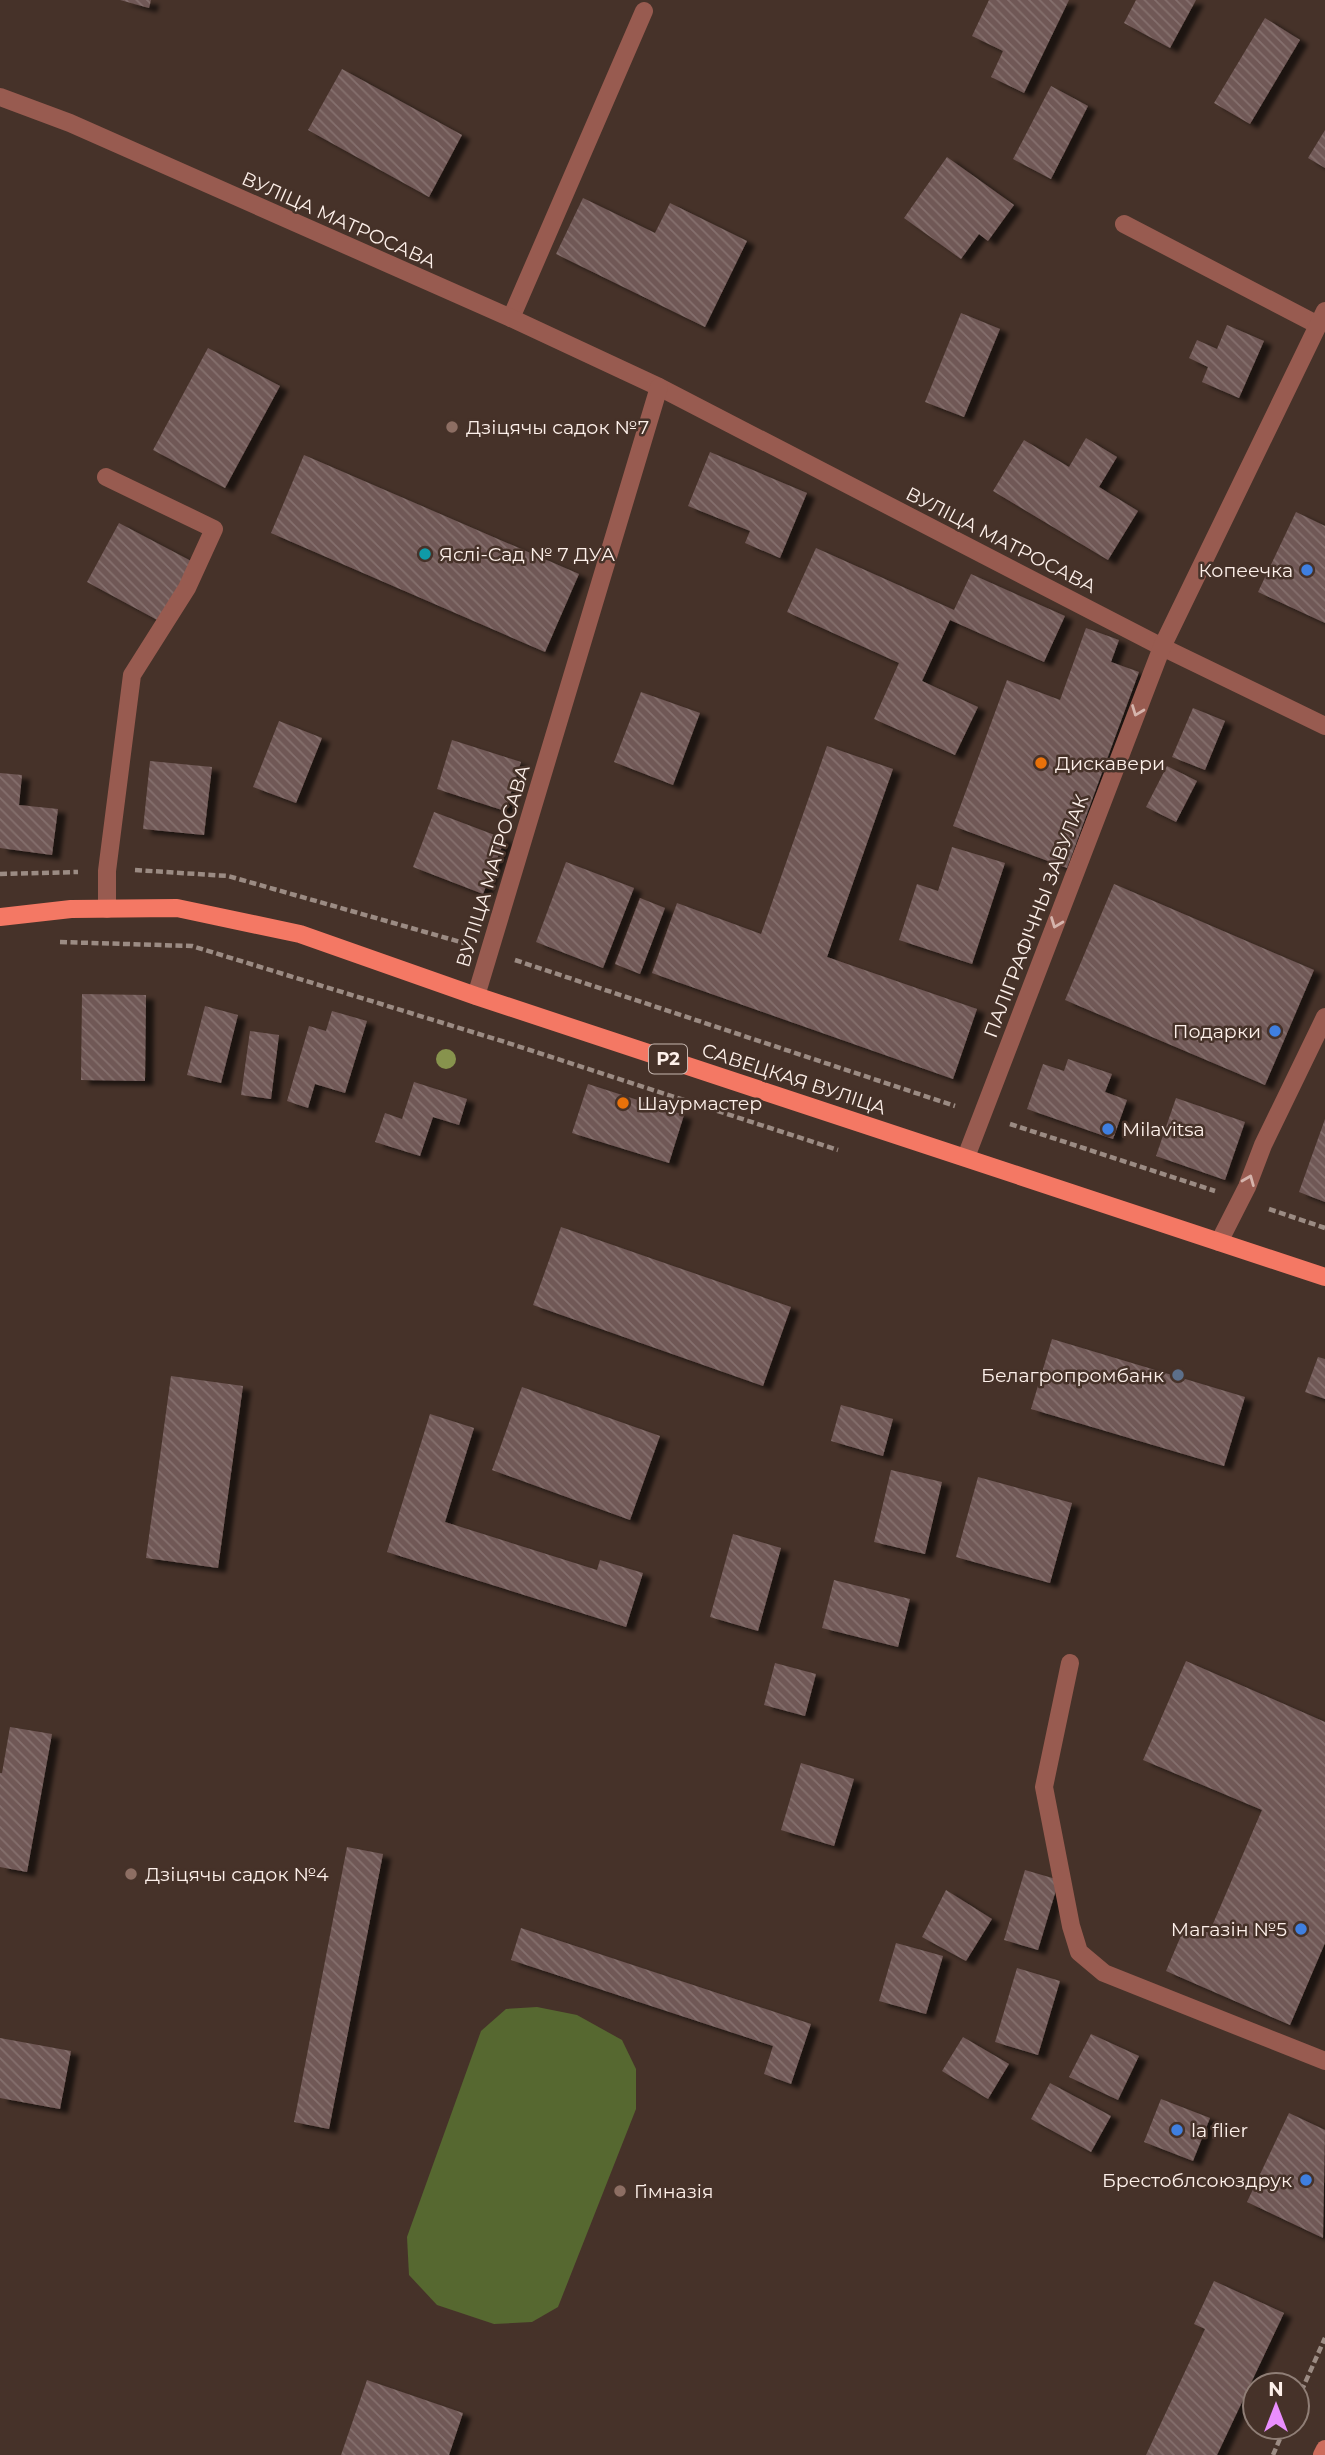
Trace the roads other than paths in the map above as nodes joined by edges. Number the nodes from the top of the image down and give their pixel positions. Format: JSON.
{"nodes":[{"id":1,"x":643,"y":11,"type":"dead end"},
{"id":2,"x":0,"y":97,"type":"edge"},
{"id":3,"x":1124,"y":224,"type":"dead end"},
{"id":4,"x":511,"y":318,"type":"junction"},
{"id":5,"x":1322,"y":318,"type":"edge"},
{"id":6,"x":659,"y":387,"type":"junction"},
{"id":7,"x":106,"y":477,"type":"dead end"},
{"id":8,"x":1162,"y":647,"type":"junction"},
{"id":9,"x":1325,"y":726,"type":"edge"},
{"id":10,"x":107,"y":909,"type":"junction"},
{"id":11,"x":0,"y":917,"type":"edge"},
{"id":12,"x":476,"y":996,"type":"junction"},
{"id":13,"x":1325,"y":1017,"type":"edge"},
{"id":14,"x":966,"y":1157,"type":"junction"},
{"id":15,"x":1219,"y":1242,"type":"junction"},
{"id":16,"x":1325,"y":1276,"type":"edge"},
{"id":17,"x":1070,"y":1663,"type":"dead end"},
{"id":18,"x":1325,"y":2061,"type":"edge"},
{"id":19,"x":1325,"y":2449,"type":"edge"},
{"id":20,"x":1322,"y":2455,"type":"edge"}],
"edges":[{"from":1,"to":4,"type":"street"},
{"from":2,"to":4,"type":"street","name":"ВУЛІЦА МАТРОСАВА"},
{"from":3,"to":5,"type":"street"},
{"from":4,"to":6,"type":"street","name":"ВУЛІЦА МАТРОСАВА"},
{"from":5,"to":8,"type":"street","name":"ПАЛІГРАФІЧНЫ ЗАВУЛАК"},
{"from":6,"to":8,"type":"street","name":"ВУЛІЦА МАТРОСАВА"},
{"from":6,"to":12,"type":"street","name":"ВУЛІЦА МАТРОСАВА"},
{"from":7,"to":10,"type":"street"},
{"from":8,"to":9,"type":"street","name":"ВУЛІЦА МАТРОСАВА"},
{"from":8,"to":14,"type":"street","name":"ПАЛІГРАФІЧНЫ ЗАВУЛАК","one_way":true},
{"from":10,"to":11,"type":"main road","name":"САВЕЦКАЯ ВУЛІЦА","number":"Р2"},
{"from":10,"to":12,"type":"main road","name":"САВЕЦКАЯ ВУЛІЦА","number":"Р2"},
{"from":12,"to":14,"type":"main road","name":"САВЕЦКАЯ ВУЛІЦА","number":"Р2"},
{"from":15,"to":13,"type":"street","one_way":true},
{"from":14,"to":15,"type":"main road","name":"САВЕЦКАЯ ВУЛІЦА","number":"Р2"},
{"from":15,"to":16,"type":"main road","name":"САВЕЦКАЯ ВУЛІЦА","number":"Р2"},
{"from":17,"to":18,"type":"street"},
{"from":19,"to":20,"type":"main road"}]}
